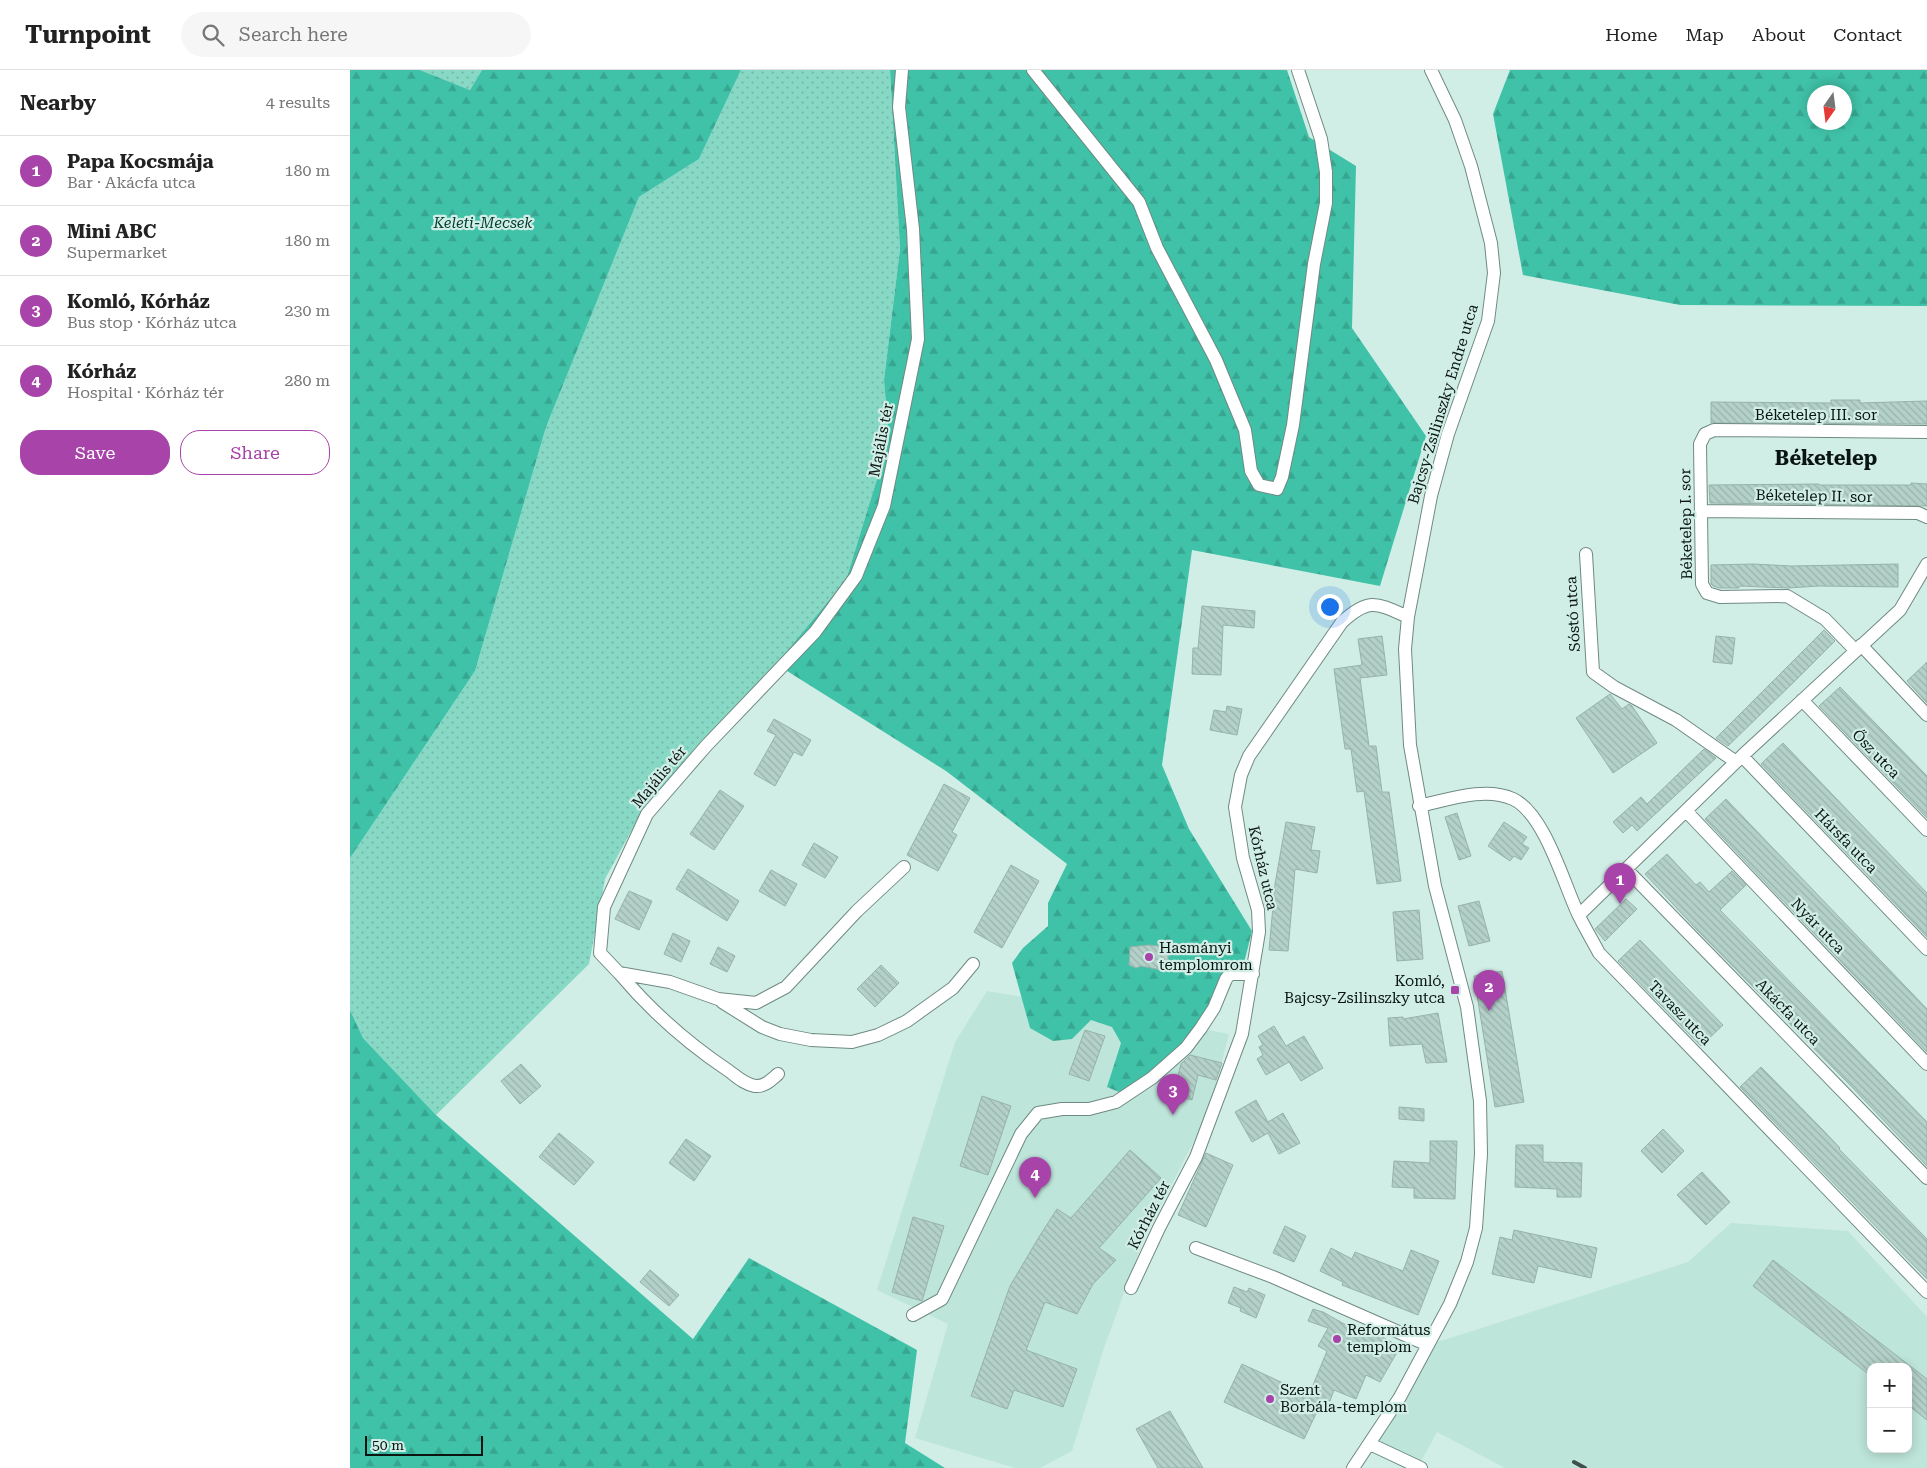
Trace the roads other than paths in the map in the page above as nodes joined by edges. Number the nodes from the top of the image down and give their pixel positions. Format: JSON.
{"nodes":[{"id":1,"x":902,"y":70,"type":"edge"},
{"id":2,"x":1033,"y":70,"type":"edge"},
{"id":3,"x":1298,"y":70,"type":"edge"},
{"id":4,"x":1431,"y":70,"type":"edge"},
{"id":5,"x":1927,"y":432,"type":"edge"},
{"id":6,"x":1705,"y":434,"type":"joint"},
{"id":7,"x":1701,"y":511,"type":"junction"},
{"id":8,"x":1927,"y":517,"type":"edge"},
{"id":9,"x":1586,"y":554,"type":"dead end"},
{"id":10,"x":1927,"y":564,"type":"edge"},
{"id":11,"x":1408,"y":617,"type":"junction"},
{"id":12,"x":1858,"y":648,"type":"junction"},
{"id":13,"x":1593,"y":672,"type":"joint"},
{"id":14,"x":1802,"y":700,"type":"junction"},
{"id":15,"x":1927,"y":715,"type":"edge"},
{"id":16,"x":1739,"y":759,"type":"junction"},
{"id":17,"x":1419,"y":806,"type":"junction"},
{"id":18,"x":1686,"y":811,"type":"junction"},
{"id":19,"x":1927,"y":830,"type":"edge"},
{"id":20,"x":904,"y":867,"type":"dead end"},
{"id":21,"x":1626,"y":869,"type":"junction"},
{"id":22,"x":1579,"y":915,"type":"junction"},
{"id":23,"x":1927,"y":949,"type":"edge"},
{"id":24,"x":973,"y":964,"type":"dead end"},
{"id":25,"x":619,"y":973,"type":"junction"},
{"id":26,"x":1253,"y":974,"type":"junction"},
{"id":27,"x":718,"y":999,"type":"junction"},
{"id":28,"x":1927,"y":1064,"type":"edge"},
{"id":29,"x":778,"y":1074,"type":"dead end"},
{"id":30,"x":1196,"y":1157,"type":"joint"},
{"id":31,"x":1927,"y":1178,"type":"edge"},
{"id":32,"x":1196,"y":1248,"type":"dead end"},
{"id":33,"x":1131,"y":1288,"type":"dead end"},
{"id":34,"x":1927,"y":1292,"type":"edge"},
{"id":35,"x":913,"y":1315,"type":"dead end"},
{"id":36,"x":1428,"y":1345,"type":"junction"},
{"id":37,"x":1370,"y":1444,"type":"junction"},
{"id":38,"x":1353,"y":1468,"type":"edge"},
{"id":39,"x":1420,"y":1468,"type":"edge"}],
"edges":[{"from":1,"to":25,"type":"street","name":"Majális tér"},
{"from":2,"to":3,"type":"street"},
{"from":4,"to":11,"type":"street","name":"Bajcsy-Zsilinszky Endre utca"},
{"from":5,"to":6,"type":"street","name":"Béketelep III. sor"},
{"from":6,"to":7,"type":"street","name":"Béketelep I. sor"},
{"from":7,"to":8,"type":"street","name":"Béketelep II. sor"},
{"from":7,"to":12,"type":"street","name":"Béketelep I. sor"},
{"from":9,"to":13,"type":"street","name":"Sóstó utca"},
{"from":10,"to":12,"type":"street"},
{"from":11,"to":17,"type":"street","name":"Bajcsy-Zsilinszky Endre utca"},
{"from":11,"to":26,"type":"street","name":"Kórház utca"},
{"from":12,"to":14,"type":"street"},
{"from":12,"to":15,"type":"street"},
{"from":13,"to":16,"type":"street","name":"Hársfa utca"},
{"from":14,"to":16,"type":"street"},
{"from":14,"to":19,"type":"street","name":"Ősz utca"},
{"from":16,"to":18,"type":"street"},
{"from":16,"to":23,"type":"street","name":"Hársfa utca"},
{"from":17,"to":22,"type":"street","name":"Tavasz utca"},
{"from":17,"to":36,"type":"street","name":"Bajcsy-Zsilinszky Endre utca"},
{"from":18,"to":21,"type":"street"},
{"from":18,"to":28,"type":"street","name":"Nyár utca"},
{"from":20,"to":27,"type":"street"},
{"from":21,"to":22,"type":"street"},
{"from":21,"to":31,"type":"street","name":"Akácfa utca"},
{"from":22,"to":34,"type":"street","name":"Tavasz utca"},
{"from":24,"to":27,"type":"street"},
{"from":25,"to":27,"type":"street"},
{"from":25,"to":29,"type":"street","name":"Majális tér"},
{"from":26,"to":30,"type":"street","name":"Kórház utca"},
{"from":26,"to":35,"type":"street"},
{"from":30,"to":33,"type":"street","name":"Kórház tér"},
{"from":32,"to":36,"type":"street"},
{"from":36,"to":37,"type":"street","name":"Bajcsy-Zsilinszky Endre utca"},
{"from":37,"to":38,"type":"street","name":"Bajcsy-Zsilinszky Endre utca"},
{"from":37,"to":39,"type":"street"}]}
